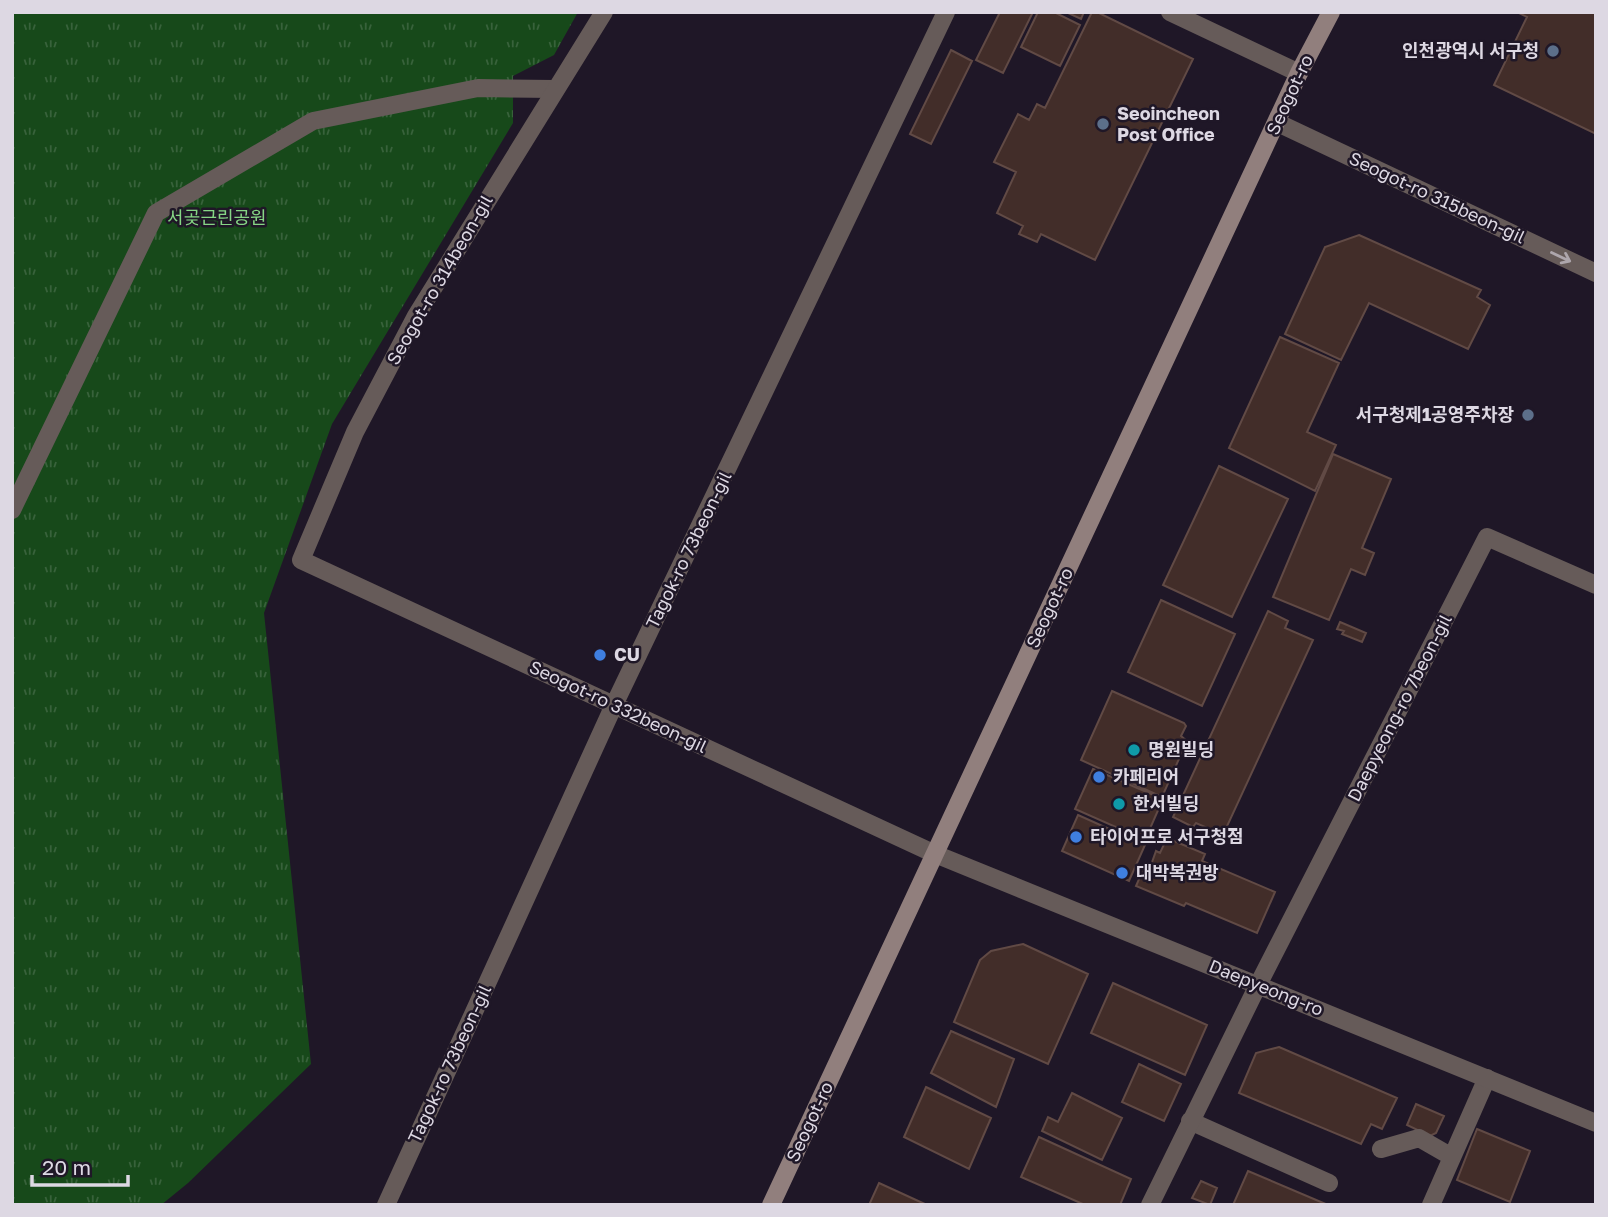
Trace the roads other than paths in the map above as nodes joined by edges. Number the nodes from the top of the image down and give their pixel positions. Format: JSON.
{"nodes":[{"id":1,"x":604,"y":12,"type":"edge"},
{"id":2,"x":946,"y":12,"type":"edge"},
{"id":3,"x":1170,"y":12,"type":"edge"},
{"id":4,"x":1331,"y":12,"type":"edge"},
{"id":5,"x":1299,"y":73,"type":"junction"},
{"id":6,"x":555,"y":89,"type":"junction"},
{"id":7,"x":1278,"y":123,"type":"junction"},
{"id":8,"x":1596,"y":273,"type":"edge"},
{"id":9,"x":12,"y":510,"type":"edge"},
{"id":10,"x":301,"y":560,"type":"joint"},
{"id":11,"x":1596,"y":585,"type":"edge"},
{"id":12,"x":614,"y":705,"type":"junction"},
{"id":13,"x":935,"y":854,"type":"junction"},
{"id":14,"x":1258,"y":985,"type":"junction"},
{"id":15,"x":1487,"y":1078,"type":"junction"},
{"id":16,"x":1190,"y":1121,"type":"junction"},
{"id":17,"x":1596,"y":1123,"type":"edge"},
{"id":18,"x":1381,"y":1149,"type":"dead end"},
{"id":19,"x":1452,"y":1157,"type":"junction"},
{"id":20,"x":1329,"y":1183,"type":"dead end"},
{"id":21,"x":386,"y":1205,"type":"edge"},
{"id":22,"x":771,"y":1205,"type":"edge"},
{"id":23,"x":1150,"y":1205,"type":"edge"},
{"id":24,"x":1430,"y":1205,"type":"edge"}],
"edges":[{"from":1,"to":6,"type":"street","name":"Seogot-ro 314beon-gil"},
{"from":2,"to":12,"type":"street","name":"Tagok-ro 73beon-gil"},
{"from":3,"to":5,"type":"street"},
{"from":4,"to":5,"type":"main road","name":"Seogot-ro"},
{"from":5,"to":7,"type":"main road","name":"Seogot-ro"},
{"from":6,"to":9,"type":"street"},
{"from":6,"to":10,"type":"street","name":"Seogot-ro 314beon-gil"},
{"from":7,"to":8,"type":"street","name":"Seogot-ro 315beon-gil","one_way":true},
{"from":7,"to":13,"type":"main road","name":"Seogot-ro"},
{"from":10,"to":12,"type":"street","name":"Seogot-ro 332beon-gil"},
{"from":11,"to":14,"type":"street","name":"Daepyeong-ro 7beon-gil"},
{"from":12,"to":13,"type":"street","name":"Seogot-ro 332beon-gil"},
{"from":12,"to":21,"type":"street","name":"Tagok-ro 73beon-gil"},
{"from":13,"to":14,"type":"street","name":"Daepyeong-ro"},
{"from":13,"to":22,"type":"main road","name":"Seogot-ro"},
{"from":14,"to":15,"type":"street","name":"Daepyeong-ro"},
{"from":14,"to":16,"type":"street"},
{"from":15,"to":17,"type":"street","name":"Daepyeong-ro"},
{"from":15,"to":19,"type":"street"},
{"from":16,"to":20,"type":"street"},
{"from":16,"to":23,"type":"street"},
{"from":18,"to":19,"type":"street"},
{"from":19,"to":24,"type":"street"}]}
